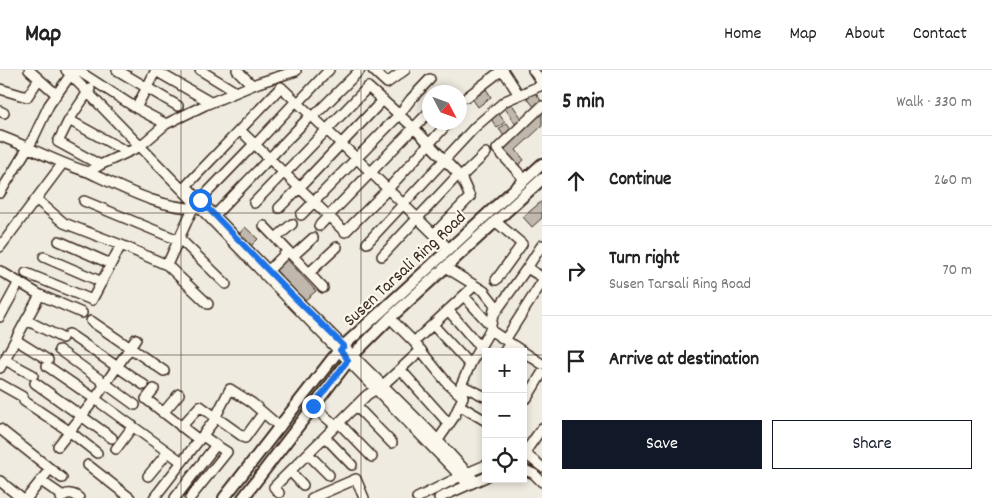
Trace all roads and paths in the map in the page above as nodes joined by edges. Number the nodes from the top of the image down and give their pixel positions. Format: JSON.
{"nodes":[{"id":1,"x":29,"y":70,"type":"edge"},
{"id":2,"x":117,"y":70,"type":"edge"},
{"id":3,"x":156,"y":70,"type":"edge"},
{"id":4,"x":200,"y":70,"type":"edge"},
{"id":5,"x":296,"y":70,"type":"edge"},
{"id":6,"x":330,"y":70,"type":"edge"},
{"id":7,"x":360,"y":70,"type":"edge"},
{"id":8,"x":374,"y":70,"type":"edge"},
{"id":9,"x":405,"y":70,"type":"edge"},
{"id":10,"x":502,"y":70,"type":"edge"},
{"id":11,"x":533,"y":70,"type":"edge"},
{"id":12,"x":72,"y":71,"type":"edge"},
{"id":13,"x":242,"y":72,"type":"edge"},
{"id":14,"x":274,"y":73,"type":"edge"},
{"id":15,"x":39,"y":79,"type":"junction"},
{"id":16,"x":430,"y":79,"type":"dead end"},
{"id":17,"x":542,"y":84,"type":"edge"},
{"id":18,"x":252,"y":85,"type":"junction"},
{"id":19,"x":281,"y":87,"type":"junction"},
{"id":20,"x":146,"y":88,"type":"junction"},
{"id":21,"x":0,"y":89,"type":"edge"},
{"id":22,"x":87,"y":89,"type":"junction"},
{"id":23,"x":236,"y":92,"type":"junction"},
{"id":24,"x":56,"y":94,"type":"junction"},
{"id":25,"x":519,"y":95,"type":"junction"},
{"id":26,"x":467,"y":98,"type":"dead end"},
{"id":27,"x":383,"y":100,"type":"junction"},
{"id":28,"x":210,"y":102,"type":"junction"},
{"id":29,"x":297,"y":102,"type":"junction"},
{"id":30,"x":178,"y":106,"type":"dead end"},
{"id":31,"x":542,"y":106,"type":"edge"},
{"id":32,"x":136,"y":108,"type":"junction"},
{"id":33,"x":399,"y":115,"type":"junction"},
{"id":34,"x":312,"y":116,"type":"junction"},
{"id":35,"x":69,"y":120,"type":"junction"},
{"id":36,"x":422,"y":120,"type":"edge"},
{"id":37,"x":166,"y":124,"type":"junction"},
{"id":38,"x":414,"y":128,"type":"junction"},
{"id":39,"x":240,"y":130,"type":"junction"},
{"id":40,"x":326,"y":130,"type":"junction"},
{"id":41,"x":442,"y":130,"type":"edge"},
{"id":42,"x":0,"y":136,"type":"edge"},
{"id":43,"x":341,"y":143,"type":"junction"},
{"id":44,"x":429,"y":144,"type":"junction"},
{"id":45,"x":254,"y":145,"type":"junction"},
{"id":46,"x":141,"y":146,"type":"junction"},
{"id":47,"x":28,"y":147,"type":"junction"},
{"id":48,"x":127,"y":152,"type":"junction"},
{"id":49,"x":486,"y":153,"type":"dead end"},
{"id":50,"x":357,"y":158,"type":"junction"},
{"id":51,"x":269,"y":159,"type":"junction"},
{"id":52,"x":444,"y":159,"type":"junction"},
{"id":53,"x":63,"y":163,"type":"junction"},
{"id":54,"x":542,"y":164,"type":"edge"},
{"id":55,"x":100,"y":165,"type":"junction"},
{"id":56,"x":88,"y":172,"type":"junction"},
{"id":57,"x":371,"y":172,"type":"junction"},
{"id":58,"x":284,"y":173,"type":"junction"},
{"id":59,"x":460,"y":176,"type":"junction"},
{"id":60,"x":542,"y":178,"type":"edge"},
{"id":61,"x":524,"y":179,"type":"junction"},
{"id":62,"x":186,"y":186,"type":"junction"},
{"id":63,"x":299,"y":188,"type":"junction"},
{"id":64,"x":388,"y":189,"type":"junction"},
{"id":65,"x":1,"y":191,"type":"edge"},
{"id":66,"x":36,"y":199,"type":"junction"},
{"id":67,"x":84,"y":201,"type":"dead end"},
{"id":68,"x":254,"y":203,"type":"dead end"},
{"id":69,"x":314,"y":203,"type":"junction"},
{"id":70,"x":403,"y":204,"type":"junction"},
{"id":71,"x":200,"y":206,"type":"junction"},
{"id":72,"x":279,"y":208,"type":"dead end"},
{"id":73,"x":215,"y":215,"type":"junction"},
{"id":74,"x":301,"y":215,"type":"dead end"},
{"id":75,"x":329,"y":217,"type":"junction"},
{"id":76,"x":417,"y":218,"type":"junction"},
{"id":77,"x":494,"y":221,"type":"junction"},
{"id":78,"x":292,"y":224,"type":"dead end"},
{"id":79,"x":264,"y":226,"type":"dead end"},
{"id":80,"x":319,"y":226,"type":"dead end"},
{"id":81,"x":434,"y":234,"type":"junction"},
{"id":82,"x":276,"y":238,"type":"junction"},
{"id":83,"x":313,"y":238,"type":"dead end"},
{"id":84,"x":178,"y":239,"type":"junction"},
{"id":85,"x":59,"y":241,"type":"dead end"},
{"id":86,"x":367,"y":242,"type":"dead end"},
{"id":87,"x":542,"y":245,"type":"edge"},
{"id":88,"x":122,"y":246,"type":"junction"},
{"id":89,"x":0,"y":247,"type":"edge"},
{"id":90,"x":337,"y":247,"type":"dead end"},
{"id":91,"x":449,"y":249,"type":"junction"},
{"id":92,"x":291,"y":253,"type":"junction"},
{"id":93,"x":382,"y":256,"type":"dead end"},
{"id":94,"x":44,"y":258,"type":"dead end"},
{"id":95,"x":111,"y":264,"type":"junction"},
{"id":96,"x":167,"y":265,"type":"junction"},
{"id":97,"x":445,"y":267,"type":"junction"},
{"id":98,"x":528,"y":268,"type":"junction"},
{"id":99,"x":0,"y":271,"type":"edge"},
{"id":100,"x":26,"y":273,"type":"dead end"},
{"id":101,"x":266,"y":273,"type":"junction"},
{"id":102,"x":309,"y":273,"type":"junction"},
{"id":103,"x":542,"y":277,"type":"edge"},
{"id":104,"x":496,"y":280,"type":"dead end"},
{"id":105,"x":19,"y":282,"type":"junction"},
{"id":106,"x":102,"y":282,"type":"junction"},
{"id":107,"x":542,"y":282,"type":"edge"},
{"id":108,"x":226,"y":284,"type":"dead end"},
{"id":109,"x":474,"y":286,"type":"junction"},
{"id":110,"x":322,"y":288,"type":"dead end"},
{"id":111,"x":40,"y":295,"type":"junction"},
{"id":112,"x":464,"y":296,"type":"junction"},
{"id":113,"x":3,"y":304,"type":"edge"},
{"id":114,"x":208,"y":304,"type":"dead end"},
{"id":115,"x":448,"y":310,"type":"junction"},
{"id":116,"x":82,"y":313,"type":"dead end"},
{"id":117,"x":493,"y":315,"type":"junction"},
{"id":118,"x":0,"y":317,"type":"edge"},
{"id":119,"x":390,"y":318,"type":"junction"},
{"id":120,"x":26,"y":320,"type":"junction"},
{"id":121,"x":91,"y":321,"type":"dead end"},
{"id":122,"x":433,"y":325,"type":"junction"},
{"id":123,"x":491,"y":328,"type":"junction"},
{"id":124,"x":136,"y":339,"type":"dead end"},
{"id":125,"x":16,"y":340,"type":"junction"},
{"id":126,"x":508,"y":341,"type":"junction"},
{"id":127,"x":414,"y":342,"type":"junction"},
{"id":128,"x":480,"y":347,"type":"junction"},
{"id":129,"x":130,"y":348,"type":"junction"},
{"id":130,"x":342,"y":348,"type":"junction"},
{"id":131,"x":505,"y":348,"type":"edge"},
{"id":132,"x":515,"y":348,"type":"edge"},
{"id":133,"x":59,"y":350,"type":"dead end"},
{"id":134,"x":421,"y":350,"type":"junction"},
{"id":135,"x":351,"y":358,"type":"junction"},
{"id":136,"x":527,"y":358,"type":"edge"},
{"id":137,"x":5,"y":360,"type":"junction"},
{"id":138,"x":542,"y":364,"type":"edge"},
{"id":139,"x":470,"y":365,"type":"junction"},
{"id":140,"x":117,"y":367,"type":"junction"},
{"id":141,"x":0,"y":368,"type":"edge"},
{"id":142,"x":400,"y":369,"type":"junction"},
{"id":143,"x":164,"y":371,"type":"dead end"},
{"id":144,"x":542,"y":373,"type":"edge"},
{"id":145,"x":106,"y":383,"type":"junction"},
{"id":146,"x":0,"y":384,"type":"edge"},
{"id":147,"x":461,"y":385,"type":"junction"},
{"id":148,"x":144,"y":386,"type":"dead end"},
{"id":149,"x":380,"y":387,"type":"junction"},
{"id":150,"x":154,"y":389,"type":"dead end"},
{"id":151,"x":179,"y":394,"type":"dead end"},
{"id":152,"x":482,"y":395,"type":"edge"},
{"id":153,"x":527,"y":398,"type":"dead end"},
{"id":154,"x":95,"y":399,"type":"junction"},
{"id":155,"x":461,"y":401,"type":"junction"},
{"id":156,"x":135,"y":405,"type":"dead end"},
{"id":157,"x":313,"y":406,"type":"junction"},
{"id":158,"x":356,"y":406,"type":"junction"},
{"id":159,"x":164,"y":413,"type":"junction"},
{"id":160,"x":263,"y":413,"type":"junction"},
{"id":161,"x":82,"y":415,"type":"junction"},
{"id":162,"x":215,"y":417,"type":"junction"},
{"id":163,"x":482,"y":419,"type":"edge"},
{"id":164,"x":449,"y":424,"type":"junction"},
{"id":165,"x":337,"y":425,"type":"junction"},
{"id":166,"x":133,"y":426,"type":"junction"},
{"id":167,"x":181,"y":427,"type":"junction"},
{"id":168,"x":280,"y":427,"type":"junction"},
{"id":169,"x":542,"y":428,"type":"edge"},
{"id":170,"x":0,"y":429,"type":"edge"},
{"id":171,"x":69,"y":431,"type":"junction"},
{"id":172,"x":325,"y":437,"type":"junction"},
{"id":173,"x":112,"y":438,"type":"dead end"},
{"id":174,"x":201,"y":438,"type":"junction"},
{"id":175,"x":438,"y":440,"type":"junction"},
{"id":176,"x":392,"y":443,"type":"dead end"},
{"id":177,"x":216,"y":445,"type":"junction"},
{"id":178,"x":58,"y":446,"type":"dead end"},
{"id":179,"x":116,"y":449,"type":"dead end"},
{"id":180,"x":168,"y":452,"type":"junction"},
{"id":181,"x":527,"y":452,"type":"edge"},
{"id":182,"x":97,"y":453,"type":"dead end"},
{"id":183,"x":308,"y":454,"type":"junction"},
{"id":184,"x":527,"y":456,"type":"edge"},
{"id":185,"x":372,"y":457,"type":"dead end"},
{"id":186,"x":182,"y":462,"type":"junction"},
{"id":187,"x":88,"y":465,"type":"dead end"},
{"id":188,"x":352,"y":465,"type":"dead end"},
{"id":189,"x":482,"y":467,"type":"edge"},
{"id":190,"x":542,"y":467,"type":"edge"},
{"id":191,"x":50,"y":469,"type":"junction"},
{"id":192,"x":290,"y":471,"type":"junction"},
{"id":193,"x":527,"y":471,"type":"edge"},
{"id":194,"x":464,"y":474,"type":"junction"},
{"id":195,"x":148,"y":476,"type":"dead end"},
{"id":196,"x":328,"y":476,"type":"dead end"},
{"id":197,"x":62,"y":478,"type":"dead end"},
{"id":198,"x":482,"y":479,"type":"edge"},
{"id":199,"x":41,"y":480,"type":"junction"},
{"id":200,"x":0,"y":481,"type":"edge"},
{"id":201,"x":542,"y":482,"type":"edge"},
{"id":202,"x":472,"y":483,"type":"junction"},
{"id":203,"x":304,"y":485,"type":"dead end"},
{"id":204,"x":279,"y":493,"type":"dead end"},
{"id":205,"x":62,"y":497,"type":"edge"},
{"id":206,"x":27,"y":498,"type":"edge"},
{"id":207,"x":79,"y":498,"type":"edge"},
{"id":208,"x":130,"y":498,"type":"edge"},
{"id":209,"x":154,"y":498,"type":"edge"},
{"id":210,"x":175,"y":498,"type":"edge"},
{"id":211,"x":190,"y":498,"type":"edge"},
{"id":212,"x":224,"y":498,"type":"edge"},
{"id":213,"x":243,"y":498,"type":"edge"},
{"id":214,"x":312,"y":498,"type":"edge"},
{"id":215,"x":364,"y":498,"type":"edge"},
{"id":216,"x":416,"y":498,"type":"edge"},
{"id":217,"x":439,"y":498,"type":"edge"}],
"edges":[{"from":1,"to":15,"type":"street"},
{"from":2,"to":20,"type":"street"},
{"from":3,"to":20,"type":"street"},
{"from":3,"to":28,"type":"street"},
{"from":4,"to":23,"type":"street"},
{"from":5,"to":14,"type":"street"},
{"from":5,"to":19,"type":"street"},
{"from":6,"to":29,"type":"street"},
{"from":7,"to":34,"type":"street"},
{"from":8,"to":9,"type":"street"},
{"from":10,"to":25,"type":"street"},
{"from":10,"to":26,"type":"street"},
{"from":11,"to":17,"type":"street"},
{"from":12,"to":22,"type":"street"},
{"from":12,"to":24,"type":"street"},
{"from":12,"to":32,"type":"street"},
{"from":13,"to":18,"type":"street"},
{"from":14,"to":18,"type":"street"},
{"from":15,"to":21,"type":"street"},
{"from":15,"to":24,"type":"street"},
{"from":16,"to":33,"type":"street"},
{"from":17,"to":25,"type":"street"},
{"from":18,"to":23,"type":"street"},
{"from":19,"to":29,"type":"street"},
{"from":19,"to":39,"type":"street"},
{"from":20,"to":30,"type":"street"},
{"from":20,"to":32,"type":"street"},
{"from":22,"to":35,"type":"street"},
{"from":22,"to":46,"type":"street"},
{"from":23,"to":28,"type":"street"},
{"from":24,"to":47,"type":"street"},
{"from":25,"to":52,"type":"street"},
{"from":27,"to":33,"type":"street"},
{"from":27,"to":40,"type":"street"},
{"from":27,"to":43,"type":"street"},
{"from":28,"to":37,"type":"street"},
{"from":29,"to":34,"type":"street"},
{"from":29,"to":45,"type":"street"},
{"from":31,"to":61,"type":"street"},
{"from":32,"to":37,"type":"street"},
{"from":33,"to":38,"type":"street"},
{"from":33,"to":50,"type":"street"},
{"from":34,"to":40,"type":"street"},
{"from":34,"to":51,"type":"street"},
{"from":35,"to":48,"type":"street"},
{"from":35,"to":55,"type":"street"},
{"from":36,"to":38,"type":"street"},
{"from":37,"to":46,"type":"street"},
{"from":38,"to":44,"type":"street"},
{"from":38,"to":57,"type":"street"},
{"from":39,"to":45,"type":"street"},
{"from":39,"to":62,"type":"street"},
{"from":40,"to":43,"type":"street"},
{"from":40,"to":58,"type":"street"},
{"from":41,"to":44,"type":"street"},
{"from":42,"to":47,"type":"street"},
{"from":43,"to":50,"type":"street"},
{"from":43,"to":63,"type":"street"},
{"from":44,"to":52,"type":"street"},
{"from":44,"to":64,"type":"street"},
{"from":45,"to":51,"type":"street"},
{"from":45,"to":71,"type":"street"},
{"from":46,"to":48,"type":"street"},
{"from":46,"to":62,"type":"street"},
{"from":46,"to":71,"type":"street"},
{"from":47,"to":53,"type":"street"},
{"from":47,"to":65,"type":"street"},
{"from":48,"to":55,"type":"street"},
{"from":49,"to":59,"type":"street"},
{"from":50,"to":57,"type":"street"},
{"from":50,"to":69,"type":"street"},
{"from":51,"to":58,"type":"street"},
{"from":51,"to":73,"type":"street"},
{"from":52,"to":59,"type":"street"},
{"from":52,"to":70,"type":"street"},
{"from":53,"to":56,"type":"street"},
{"from":53,"to":66,"type":"street"},
{"from":54,"to":61,"type":"main road","name":"Susen Tarsali Ring Road"},
{"from":55,"to":56,"type":"street"},
{"from":56,"to":71,"type":"street"},
{"from":57,"to":64,"type":"street"},
{"from":57,"to":75,"type":"street"},
{"from":58,"to":63,"type":"street"},
{"from":58,"to":68,"type":"street"},
{"from":59,"to":76,"type":"street"},
{"from":59,"to":81,"type":"street"},
{"from":60,"to":77,"type":"main road","name":"Susen Tarsali Ring Road"},
{"from":61,"to":91,"type":"main road","name":"Susen Tarsali Ring Road"},
{"from":62,"to":71,"type":"street"},
{"from":63,"to":69,"type":"street"},
{"from":63,"to":72,"type":"street"},
{"from":64,"to":70,"type":"street"},
{"from":64,"to":75,"type":"street"},
{"from":66,"to":88,"type":"street"},
{"from":66,"to":89,"type":"street"},
{"from":67,"to":84,"type":"street"},
{"from":69,"to":74,"type":"street"},
{"from":69,"to":75,"type":"street"},
{"from":70,"to":76,"type":"street"},
{"from":70,"to":86,"type":"street"},
{"from":71,"to":73,"type":"street"},
{"from":71,"to":84,"type":"street"},
{"from":71,"to":101,"type":"street"},
{"from":73,"to":101,"type":"street"},
{"from":75,"to":80,"type":"street"},
{"from":76,"to":81,"type":"street"},
{"from":76,"to":93,"type":"street"},
{"from":77,"to":97,"type":"main road","name":"Susen Tarsali Ring Road"},
{"from":77,"to":104,"type":"street"},
{"from":78,"to":82,"type":"street"},
{"from":79,"to":82,"type":"street"},
{"from":81,"to":91,"type":"street"},
{"from":82,"to":92,"type":"street"},
{"from":83,"to":92,"type":"street"},
{"from":84,"to":96,"type":"street"},
{"from":84,"to":108,"type":"street"},
{"from":85,"to":95,"type":"street"},
{"from":87,"to":98,"type":"street"},
{"from":88,"to":95,"type":"street"},
{"from":88,"to":96,"type":"street"},
{"from":90,"to":102,"type":"street"},
{"from":91,"to":130,"type":"main road","name":"Susen Tarsali Ring Road"},
{"from":92,"to":101,"type":"street"},
{"from":92,"to":102,"type":"street"},
{"from":94,"to":106,"type":"street"},
{"from":95,"to":106,"type":"street"},
{"from":96,"to":114,"type":"street"},
{"from":97,"to":109,"type":"street"},
{"from":97,"to":119,"type":"main road","name":"Susen Tarsali Ring Road"},
{"from":98,"to":103,"type":"street"},
{"from":98,"to":117,"type":"street"},
{"from":99,"to":105,"type":"street"},
{"from":100,"to":106,"type":"street"},
{"from":101,"to":130,"type":"street"},
{"from":102,"to":110,"type":"street"},
{"from":105,"to":111,"type":"street"},
{"from":105,"to":113,"type":"street"},
{"from":107,"to":126,"type":"street"},
{"from":109,"to":112,"type":"street"},
{"from":109,"to":117,"type":"street"},
{"from":111,"to":116,"type":"street"},
{"from":111,"to":120,"type":"street"},
{"from":112,"to":115,"type":"street"},
{"from":112,"to":123,"type":"street"},
{"from":113,"to":118,"type":"street"},
{"from":115,"to":122,"type":"street"},
{"from":115,"to":128,"type":"street"},
{"from":117,"to":123,"type":"street"},
{"from":119,"to":127,"type":"street"},
{"from":119,"to":135,"type":"main road","name":"Susen Tarsali Ring Road"},
{"from":120,"to":125,"type":"street"},
{"from":120,"to":140,"type":"street"},
{"from":121,"to":129,"type":"street"},
{"from":122,"to":127,"type":"street"},
{"from":122,"to":139,"type":"street"},
{"from":123,"to":126,"type":"street"},
{"from":123,"to":128,"type":"street"},
{"from":124,"to":129,"type":"street"},
{"from":125,"to":137,"type":"street"},
{"from":125,"to":154,"type":"street"},
{"from":126,"to":131,"type":"street"},
{"from":126,"to":132,"type":"street"},
{"from":127,"to":134,"type":"street"},
{"from":128,"to":139,"type":"street"},
{"from":129,"to":140,"type":"street"},
{"from":129,"to":143,"type":"street"},
{"from":130,"to":135,"type":"street"},
{"from":130,"to":168,"type":"main road","name":"Susen Tarsali Ring Road"},
{"from":133,"to":145,"type":"street"},
{"from":134,"to":142,"type":"street"},
{"from":134,"to":155,"type":"street"},
{"from":135,"to":149,"type":"street"},
{"from":135,"to":157,"type":"main road","name":"Susen Tarsali Ring Road"},
{"from":136,"to":138,"type":"street"},
{"from":137,"to":141,"type":"street"},
{"from":137,"to":161,"type":"street"},
{"from":139,"to":147,"type":"street"},
{"from":140,"to":145,"type":"street"},
{"from":140,"to":148,"type":"street"},
{"from":142,"to":149,"type":"street"},
{"from":142,"to":164,"type":"street"},
{"from":144,"to":153,"type":"street"},
{"from":145,"to":154,"type":"street"},
{"from":145,"to":156,"type":"street"},
{"from":146,"to":171,"type":"street"},
{"from":147,"to":152,"type":"street"},
{"from":147,"to":155,"type":"street"},
{"from":149,"to":158,"type":"street"},
{"from":149,"to":175,"type":"street"},
{"from":149,"to":194,"type":"street"},
{"from":150,"to":159,"type":"street"},
{"from":151,"to":159,"type":"street"},
{"from":154,"to":161,"type":"street"},
{"from":154,"to":166,"type":"street"},
{"from":155,"to":163,"type":"street"},
{"from":155,"to":164,"type":"street"},
{"from":157,"to":165,"type":"street"},
{"from":157,"to":213,"type":"main road","name":"Susen Tarsali Ring Road"},
{"from":158,"to":165,"type":"street"},
{"from":158,"to":176,"type":"street"},
{"from":159,"to":167,"type":"street"},
{"from":160,"to":162,"type":"street"},
{"from":160,"to":162,"type":"street"},
{"from":160,"to":168,"type":"street"},
{"from":161,"to":171,"type":"street"},
{"from":161,"to":173,"type":"street"},
{"from":162,"to":167,"type":"street"},
{"from":162,"to":174,"type":"street"},
{"from":164,"to":175,"type":"street"},
{"from":165,"to":172,"type":"street"},
{"from":165,"to":185,"type":"street"},
{"from":166,"to":179,"type":"street"},
{"from":166,"to":180,"type":"street"},
{"from":167,"to":174,"type":"street"},
{"from":168,"to":212,"type":"main road","name":"Susen Tarsali Ring Road"},
{"from":169,"to":181,"type":"street"},
{"from":170,"to":191,"type":"street"},
{"from":171,"to":178,"type":"street"},
{"from":171,"to":182,"type":"street"},
{"from":172,"to":183,"type":"street"},
{"from":172,"to":188,"type":"street"},
{"from":174,"to":177,"type":"street"},
{"from":174,"to":186,"type":"street"},
{"from":175,"to":194,"type":"street"},
{"from":177,"to":210,"type":"street"},
{"from":177,"to":211,"type":"street"},
{"from":180,"to":186,"type":"street"},
{"from":180,"to":195,"type":"street"},
{"from":183,"to":192,"type":"street"},
{"from":183,"to":196,"type":"street"},
{"from":184,"to":190,"type":"street"},
{"from":186,"to":209,"type":"street"},
{"from":187,"to":208,"type":"street"},
{"from":189,"to":194,"type":"street"},
{"from":191,"to":197,"type":"street"},
{"from":191,"to":199,"type":"street"},
{"from":192,"to":203,"type":"street"},
{"from":192,"to":204,"type":"street"},
{"from":193,"to":201,"type":"street"},
{"from":194,"to":202,"type":"street"},
{"from":194,"to":216,"type":"street"},
{"from":198,"to":202,"type":"street"},
{"from":199,"to":205,"type":"street"},
{"from":199,"to":206,"type":"street"},
{"from":200,"to":206,"type":"street"},
{"from":202,"to":217,"type":"street"},
{"from":205,"to":207,"type":"street"},
{"from":214,"to":215,"type":"street"}]}
